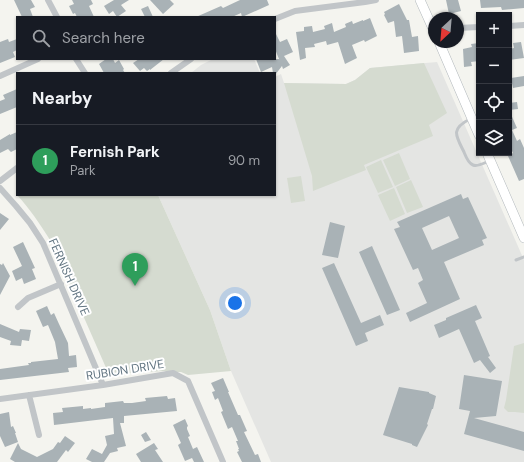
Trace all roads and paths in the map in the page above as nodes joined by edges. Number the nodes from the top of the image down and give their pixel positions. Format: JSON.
{"nodes":[{"id":1,"x":48,"y":0,"type":"edge"},
{"id":2,"x":376,"y":0,"type":"edge"},
{"id":3,"x":420,"y":0,"type":"edge"},
{"id":4,"x":56,"y":16,"type":"edge"},
{"id":5,"x":428,"y":18,"type":"edge"},
{"id":6,"x":276,"y":19,"type":"edge"},
{"id":7,"x":524,"y":25,"type":"edge"},
{"id":8,"x":512,"y":26,"type":"edge"},
{"id":9,"x":476,"y":27,"type":"edge"},
{"id":10,"x":464,"y":28,"type":"edge"},
{"id":11,"x":442,"y":48,"type":"edge"},
{"id":12,"x":36,"y":60,"type":"edge"},
{"id":13,"x":77,"y":60,"type":"edge"},
{"id":14,"x":190,"y":60,"type":"edge"},
{"id":15,"x":84,"y":72,"type":"edge"},
{"id":16,"x":172,"y":72,"type":"edge"},
{"id":17,"x":0,"y":76,"type":"edge"},
{"id":18,"x":472,"y":118,"type":"junction"},
{"id":19,"x":476,"y":128,"type":"edge"},
{"id":20,"x":489,"y":157,"type":"edge"},
{"id":21,"x":16,"y":169,"type":"edge"},
{"id":22,"x":0,"y":181,"type":"edge"},
{"id":23,"x":0,"y":188,"type":"edge"},
{"id":24,"x":524,"y":238,"type":"edge"},
{"id":25,"x":524,"y":257,"type":"edge"},
{"id":26,"x":516,"y":260,"type":"dead end"},
{"id":27,"x":61,"y":284,"type":"junction"},
{"id":28,"x":18,"y":307,"type":"dead end"},
{"id":29,"x":103,"y":385,"type":"junction"},
{"id":30,"x":29,"y":395,"type":"junction"},
{"id":31,"x":0,"y":399,"type":"edge"},
{"id":32,"x":39,"y":435,"type":"dead end"},
{"id":33,"x":223,"y":462,"type":"edge"}],
"edges":[{"from":1,"to":4,"type":"street"},
{"from":2,"to":6,"type":"street"},
{"from":3,"to":5,"type":"street"},
{"from":7,"to":8,"type":"street"},
{"from":9,"to":10,"type":"street"},
{"from":11,"to":18,"type":"street"},
{"from":12,"to":17,"type":"street"},
{"from":13,"to":15,"type":"street"},
{"from":14,"to":16,"type":"street"},
{"from":18,"to":19,"type":"street"},
{"from":18,"to":20,"type":"lane"},
{"from":20,"to":24,"type":"street"},
{"from":21,"to":22,"type":"street"},
{"from":23,"to":27,"type":"street","name":"FERNISH DRIVE"},
{"from":25,"to":26,"type":"lane"},
{"from":27,"to":28,"type":"street"},
{"from":27,"to":29,"type":"street","name":"FERNISH DRIVE"},
{"from":29,"to":30,"type":"street","name":"RUBION DRIVE"},
{"from":29,"to":33,"type":"street","name":"RUBION DRIVE"},
{"from":30,"to":31,"type":"street","name":"RUBION DRIVE"},
{"from":30,"to":32,"type":"street"}]}
